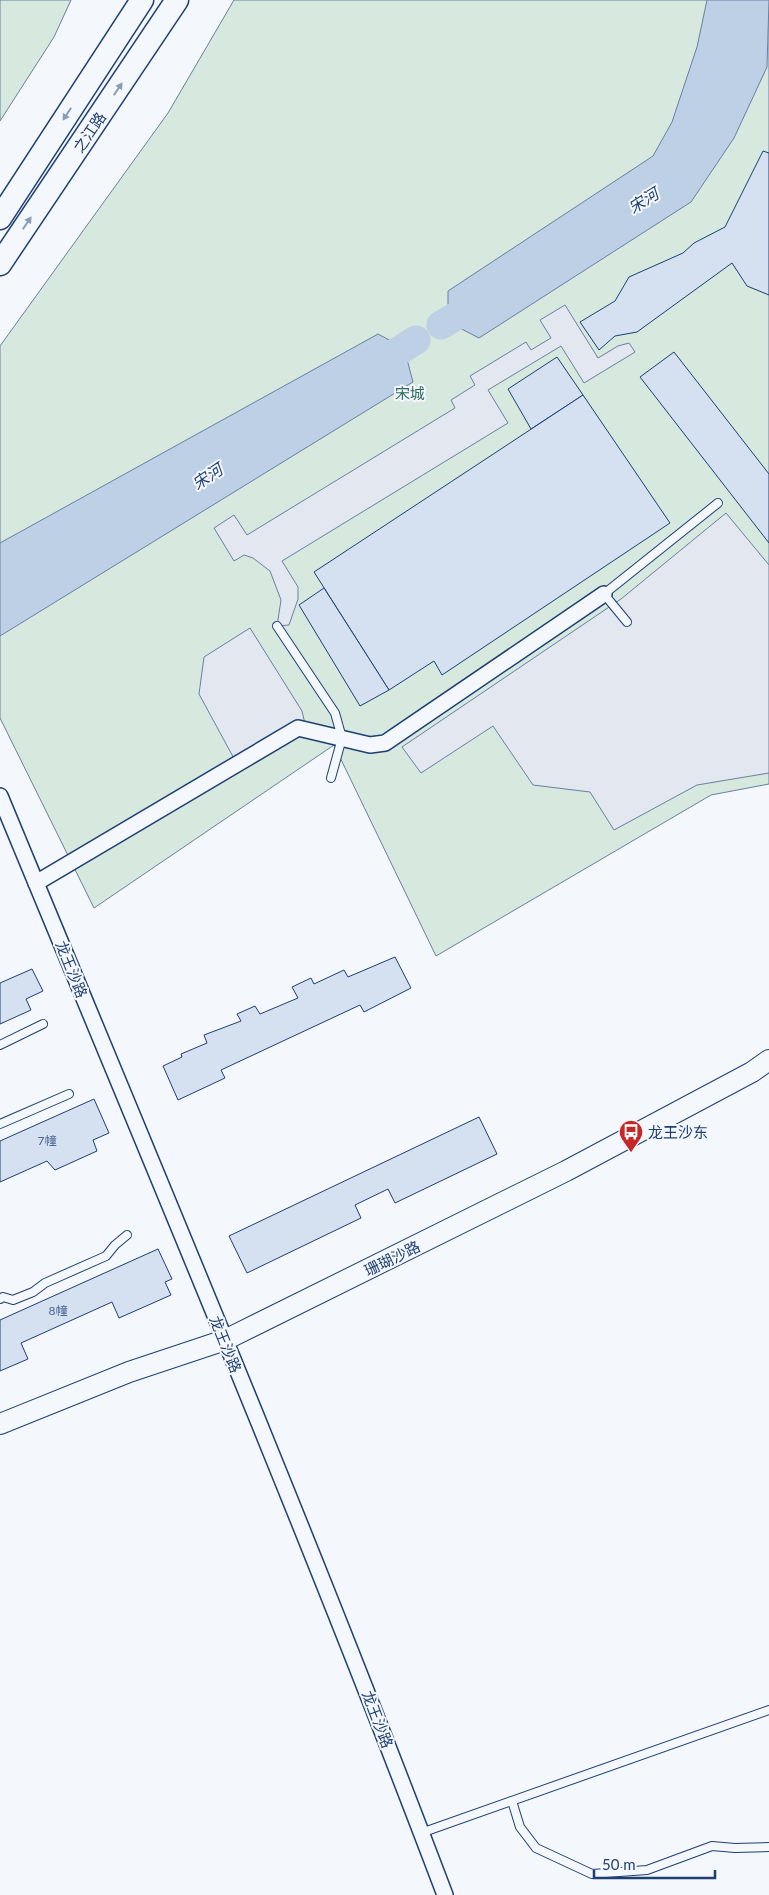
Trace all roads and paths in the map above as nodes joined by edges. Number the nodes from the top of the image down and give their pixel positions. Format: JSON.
{"nodes":[{"id":1,"x":142,"y":0,"type":"edge"},
{"id":2,"x":177,"y":0,"type":"edge"},
{"id":3,"x":0,"y":218,"type":"edge"},
{"id":4,"x":0,"y":264,"type":"edge"},
{"id":5,"x":718,"y":503,"type":"dead end"},
{"id":6,"x":604,"y":594,"type":"junction"},
{"id":7,"x":627,"y":622,"type":"dead end"},
{"id":8,"x":277,"y":626,"type":"dead end"},
{"id":9,"x":342,"y":738,"type":"junction"},
{"id":10,"x":331,"y":778,"type":"dead end"},
{"id":11,"x":0,"y":796,"type":"edge"},
{"id":12,"x":36,"y":883,"type":"junction"},
{"id":13,"x":44,"y":1024,"type":"dead end"},
{"id":14,"x":0,"y":1045,"type":"edge"},
{"id":15,"x":769,"y":1060,"type":"edge"},
{"id":16,"x":69,"y":1094,"type":"dead end"},
{"id":17,"x":0,"y":1124,"type":"edge"},
{"id":18,"x":127,"y":1235,"type":"dead end"},
{"id":19,"x":0,"y":1299,"type":"edge"},
{"id":20,"x":225,"y":1340,"type":"junction"},
{"id":21,"x":0,"y":1424,"type":"edge"},
{"id":22,"x":769,"y":1710,"type":"edge"},
{"id":23,"x":512,"y":1801,"type":"junction"},
{"id":24,"x":421,"y":1832,"type":"junction"},
{"id":25,"x":769,"y":1847,"type":"edge"},
{"id":26,"x":445,"y":1895,"type":"edge"}],
"edges":[{"from":1,"to":3,"type":"main road","name":"之江路","one_way":true},
{"from":4,"to":2,"type":"main road","name":"之江路","one_way":true},
{"from":5,"to":6,"type":"lane"},
{"from":6,"to":7,"type":"lane"},
{"from":6,"to":9,"type":"street"},
{"from":8,"to":9,"type":"lane"},
{"from":9,"to":10,"type":"lane"},
{"from":9,"to":12,"type":"street"},
{"from":11,"to":12,"type":"street","name":"龙王沙路"},
{"from":12,"to":20,"type":"street","name":"龙王沙路"},
{"from":13,"to":14,"type":"lane"},
{"from":15,"to":20,"type":"street","name":"珊瑚沙路"},
{"from":16,"to":17,"type":"lane"},
{"from":18,"to":19,"type":"lane"},
{"from":20,"to":21,"type":"street","name":"珊瑚沙路"},
{"from":20,"to":24,"type":"street","name":"龙王沙路"},
{"from":22,"to":23,"type":"lane"},
{"from":23,"to":24,"type":"lane"},
{"from":23,"to":25,"type":"lane"},
{"from":24,"to":26,"type":"street","name":"龙王沙路"}]}
